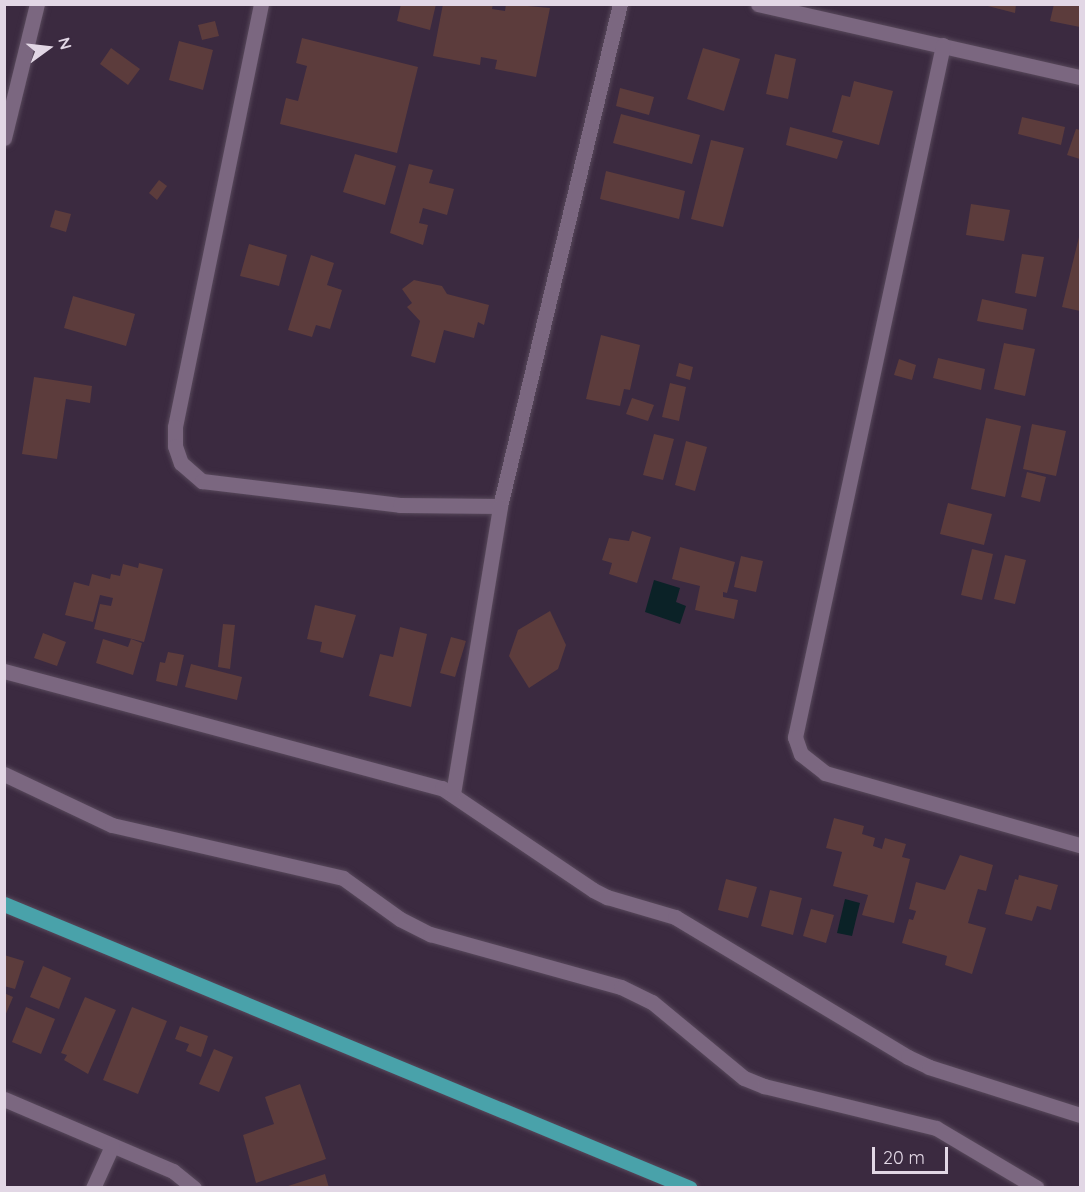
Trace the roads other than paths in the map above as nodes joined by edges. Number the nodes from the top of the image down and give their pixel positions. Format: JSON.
{"nodes":[{"id":1,"x":37,"y":4,"type":"edge"},
{"id":2,"x":261,"y":4,"type":"edge"},
{"id":3,"x":620,"y":4,"type":"edge"},
{"id":4,"x":758,"y":4,"type":"edge"},
{"id":5,"x":943,"y":45,"type":"junction"},
{"id":6,"x":1080,"y":77,"type":"edge"},
{"id":7,"x":4,"y":138,"type":"edge"},
{"id":8,"x":500,"y":506,"type":"junction"},
{"id":9,"x":4,"y":671,"type":"edge"},
{"id":10,"x":4,"y":774,"type":"edge"},
{"id":11,"x":453,"y":794,"type":"junction"},
{"id":12,"x":1080,"y":845,"type":"edge"},
{"id":13,"x":4,"y":904,"type":"edge"},
{"id":14,"x":4,"y":1098,"type":"edge"},
{"id":15,"x":1080,"y":1115,"type":"edge"},
{"id":16,"x":112,"y":1146,"type":"junction"},
{"id":17,"x":93,"y":1188,"type":"edge"},
{"id":18,"x":194,"y":1188,"type":"edge"},
{"id":19,"x":690,"y":1188,"type":"edge"},
{"id":20,"x":1037,"y":1188,"type":"edge"}],
"edges":[{"from":1,"to":7,"type":"street"},
{"from":2,"to":8,"type":"street"},
{"from":3,"to":8,"type":"street"},
{"from":4,"to":5,"type":"street"},
{"from":5,"to":6,"type":"street"},
{"from":5,"to":12,"type":"street"},
{"from":8,"to":11,"type":"street"},
{"from":9,"to":11,"type":"street"},
{"from":10,"to":20,"type":"street"},
{"from":11,"to":15,"type":"street"},
{"from":13,"to":19,"type":"main road"},
{"from":14,"to":16,"type":"street"},
{"from":16,"to":17,"type":"street"},
{"from":16,"to":18,"type":"street"}]}
